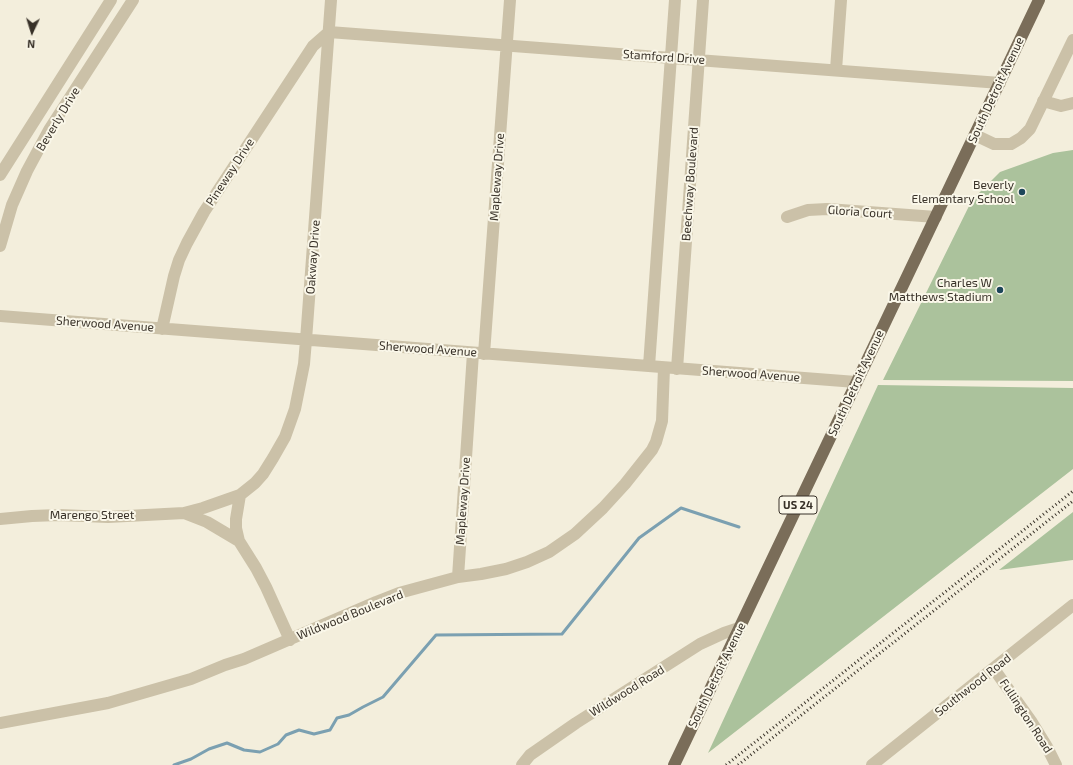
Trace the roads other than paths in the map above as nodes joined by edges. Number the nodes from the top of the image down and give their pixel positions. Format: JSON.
{"nodes":[{"id":1,"x":111,"y":0,"type":"edge"},
{"id":2,"x":133,"y":0,"type":"edge"},
{"id":3,"x":331,"y":0,"type":"edge"},
{"id":4,"x":510,"y":0,"type":"edge"},
{"id":5,"x":675,"y":0,"type":"edge"},
{"id":6,"x":703,"y":0,"type":"edge"},
{"id":7,"x":841,"y":0,"type":"edge"},
{"id":8,"x":1039,"y":0,"type":"edge"},
{"id":9,"x":329,"y":32,"type":"junction"},
{"id":10,"x":1073,"y":40,"type":"edge"},
{"id":11,"x":507,"y":46,"type":"junction"},
{"id":12,"x":671,"y":58,"type":"junction"},
{"id":13,"x":699,"y":59,"type":"junction"},
{"id":14,"x":836,"y":70,"type":"junction"},
{"id":15,"x":1000,"y":83,"type":"junction"},
{"id":16,"x":1043,"y":102,"type":"junction"},
{"id":17,"x":1073,"y":103,"type":"edge"},
{"id":18,"x":975,"y":135,"type":"junction"},
{"id":19,"x":0,"y":175,"type":"edge"},
{"id":20,"x":786,"y":217,"type":"dead end"},
{"id":21,"x":936,"y":217,"type":"junction"},
{"id":22,"x":0,"y":246,"type":"edge"},
{"id":23,"x":0,"y":316,"type":"edge"},
{"id":24,"x":162,"y":329,"type":"junction"},
{"id":25,"x":306,"y":340,"type":"junction"},
{"id":26,"x":479,"y":353,"type":"junction"},
{"id":27,"x":649,"y":366,"type":"junction"},
{"id":28,"x":664,"y":368,"type":"junction"},
{"id":29,"x":677,"y":369,"type":"junction"},
{"id":30,"x":856,"y":382,"type":"junction"},
{"id":31,"x":240,"y":496,"type":"junction"},
{"id":32,"x":184,"y":513,"type":"junction"},
{"id":33,"x":0,"y":519,"type":"edge"},
{"id":34,"x":239,"y":541,"type":"junction"},
{"id":35,"x":458,"y":577,"type":"junction"},
{"id":36,"x":1073,"y":606,"type":"edge"},
{"id":37,"x":739,"y":628,"type":"junction"},
{"id":38,"x":290,"y":640,"type":"junction"},
{"id":39,"x":994,"y":669,"type":"junction"},
{"id":40,"x":0,"y":723,"type":"edge"},
{"id":41,"x":875,"y":764,"type":"edge"},
{"id":42,"x":522,"y":765,"type":"edge"},
{"id":43,"x":674,"y":765,"type":"edge"},
{"id":44,"x":1056,"y":765,"type":"edge"}],
"edges":[{"from":1,"to":19,"type":"street","name":"Beverly Drive"},
{"from":2,"to":22,"type":"street","name":"Beverly Drive"},
{"from":3,"to":9,"type":"street","name":"Oakway Drive"},
{"from":4,"to":11,"type":"street","name":"Mapleway Drive"},
{"from":5,"to":12,"type":"street"},
{"from":6,"to":13,"type":"street","name":"Beechway Boulevard"},
{"from":7,"to":14,"type":"street"},
{"from":8,"to":15,"type":"main road","name":"South Detroit Avenue","number":"US 24"},
{"from":9,"to":11,"type":"street","name":"Stamford Drive"},
{"from":9,"to":24,"type":"street","name":"Pineway Drive"},
{"from":9,"to":25,"type":"street","name":"Oakway Drive"},
{"from":10,"to":16,"type":"street"},
{"from":11,"to":12,"type":"street","name":"Stamford Drive"},
{"from":11,"to":26,"type":"street","name":"Mapleway Drive"},
{"from":12,"to":13,"type":"street","name":"Stamford Drive"},
{"from":12,"to":27,"type":"street"},
{"from":13,"to":14,"type":"street","name":"Stamford Drive"},
{"from":13,"to":29,"type":"street","name":"Beechway Boulevard"},
{"from":14,"to":15,"type":"street","name":"Stamford Drive"},
{"from":15,"to":18,"type":"main road","name":"South Detroit Avenue","number":"US 24"},
{"from":16,"to":17,"type":"street"},
{"from":16,"to":18,"type":"street"},
{"from":18,"to":21,"type":"main road","name":"South Detroit Avenue","number":"US 24"},
{"from":20,"to":21,"type":"street","name":"Gloria Court"},
{"from":21,"to":30,"type":"main road","name":"South Detroit Avenue","number":"US 24"},
{"from":23,"to":24,"type":"street","name":"Sherwood Avenue"},
{"from":24,"to":25,"type":"street","name":"Sherwood Avenue"},
{"from":25,"to":26,"type":"street","name":"Sherwood Avenue"},
{"from":25,"to":31,"type":"street","name":"Oakway Drive"},
{"from":26,"to":27,"type":"street","name":"Sherwood Avenue"},
{"from":26,"to":35,"type":"street","name":"Mapleway Drive"},
{"from":27,"to":28,"type":"street","name":"Sherwood Avenue"},
{"from":28,"to":29,"type":"street","name":"Sherwood Avenue"},
{"from":28,"to":35,"type":"street","name":"Wildwood Boulevard"},
{"from":29,"to":30,"type":"street","name":"Sherwood Avenue"},
{"from":30,"to":37,"type":"main road","name":"South Detroit Avenue","number":"US 24"},
{"from":31,"to":32,"type":"street","name":"Marengo Street"},
{"from":31,"to":34,"type":"street","name":"Marengo Street"},
{"from":32,"to":33,"type":"street","name":"Marengo Street"},
{"from":32,"to":34,"type":"street","name":"Marengo Street"},
{"from":34,"to":38,"type":"street","name":"Marengo Street"},
{"from":35,"to":38,"type":"street","name":"Wildwood Boulevard"},
{"from":36,"to":39,"type":"street","name":"Southwood Road"},
{"from":37,"to":42,"type":"street","name":"Wildwood Road"},
{"from":37,"to":43,"type":"main road","name":"South Detroit Avenue","number":"US 24"},
{"from":38,"to":40,"type":"street","name":"Wildwood Boulevard"},
{"from":39,"to":41,"type":"street","name":"Southwood Road"},
{"from":39,"to":44,"type":"street","name":"Fullington Road"}]}
